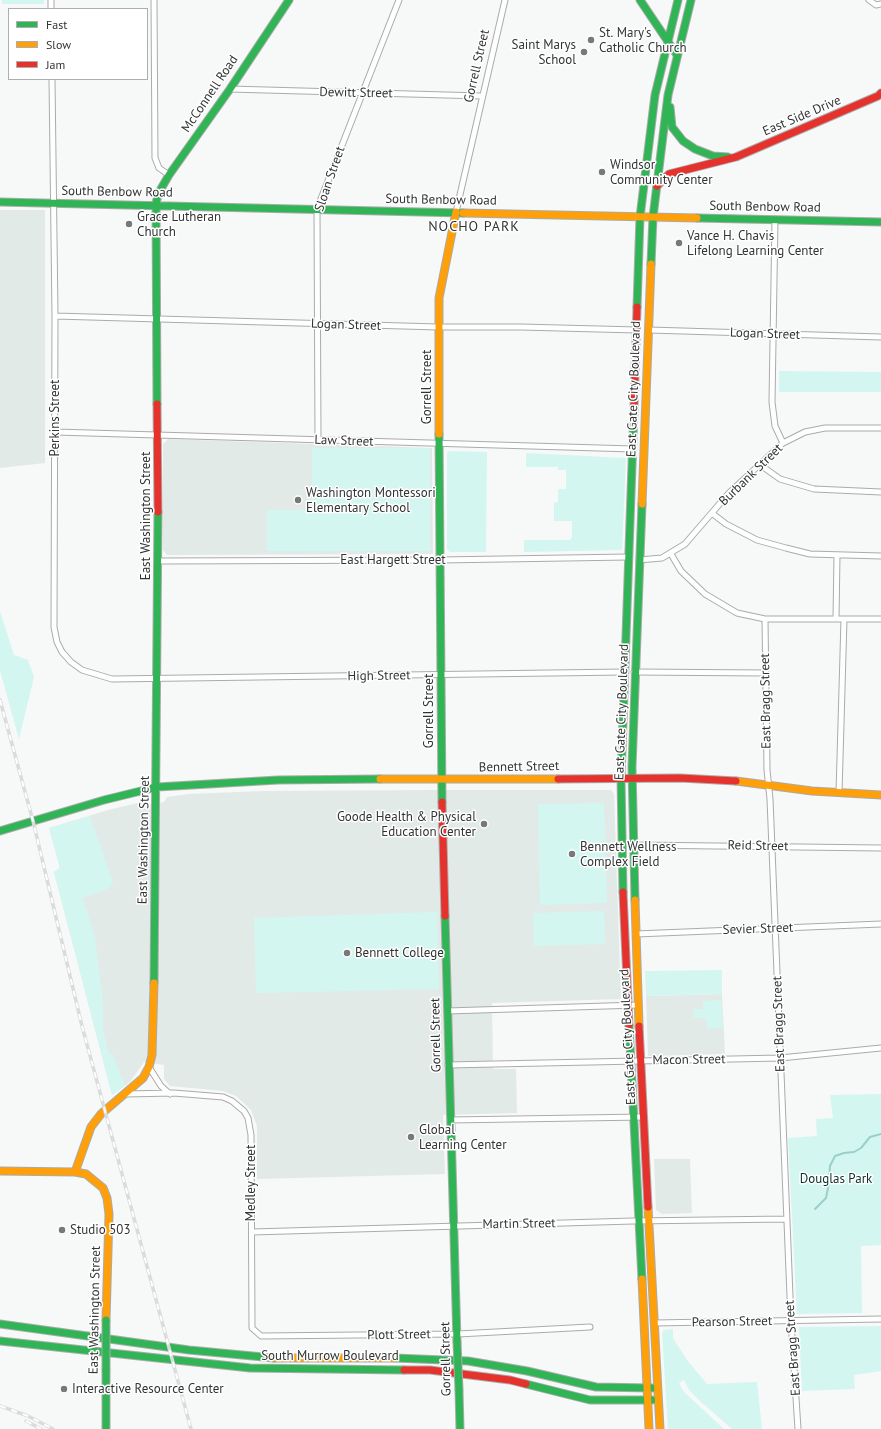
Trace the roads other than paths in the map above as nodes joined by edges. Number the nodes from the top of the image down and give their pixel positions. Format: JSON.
{"nodes":[{"id":1,"x":154,"y":0,"type":"edge"},
{"id":2,"x":289,"y":0,"type":"edge"},
{"id":3,"x":399,"y":0,"type":"edge"},
{"id":4,"x":505,"y":0,"type":"edge"},
{"id":5,"x":640,"y":0,"type":"edge"},
{"id":6,"x":678,"y":0,"type":"edge"},
{"id":7,"x":692,"y":0,"type":"edge"},
{"id":8,"x":869,"y":0,"type":"edge"},
{"id":9,"x":881,"y":4,"type":"edge"},
{"id":10,"x":668,"y":41,"type":"junction"},
{"id":11,"x":677,"y":55,"type":"junction"},
{"id":12,"x":52,"y":80,"type":"edge"},
{"id":13,"x":230,"y":90,"type":"junction"},
{"id":14,"x":361,"y":94,"type":"junction"},
{"id":15,"x":668,"y":95,"type":"junction"},
{"id":16,"x":880,"y":95,"type":"edge"},
{"id":17,"x":482,"y":96,"type":"junction"},
{"id":18,"x":736,"y":157,"type":"junction"},
{"id":19,"x":169,"y":175,"type":"junction"},
{"id":20,"x":657,"y":186,"type":"junction"},
{"id":21,"x":0,"y":202,"type":"edge"},
{"id":22,"x":54,"y":202,"type":"junction"},
{"id":23,"x":156,"y":204,"type":"junction"},
{"id":24,"x":317,"y":209,"type":"junction"},
{"id":25,"x":456,"y":212,"type":"junction"},
{"id":26,"x":640,"y":217,"type":"junction"},
{"id":27,"x":653,"y":217,"type":"junction"},
{"id":28,"x":776,"y":219,"type":"junction"},
{"id":29,"x":881,"y":222,"type":"edge"},
{"id":30,"x":55,"y":316,"type":"junction"},
{"id":31,"x":157,"y":319,"type":"junction"},
{"id":32,"x":317,"y":324,"type":"junction"},
{"id":33,"x":438,"y":327,"type":"junction"},
{"id":34,"x":637,"y":330,"type":"junction"},
{"id":35,"x":649,"y":330,"type":"junction"},
{"id":36,"x":773,"y":334,"type":"junction"},
{"id":37,"x":881,"y":337,"type":"edge"},
{"id":38,"x":881,"y":428,"type":"edge"},
{"id":39,"x":55,"y":432,"type":"junction"},
{"id":40,"x":157,"y":434,"type":"junction"},
{"id":41,"x":318,"y":440,"type":"junction"},
{"id":42,"x":783,"y":443,"type":"junction"},
{"id":43,"x":439,"y":444,"type":"junction"},
{"id":44,"x":633,"y":449,"type":"junction"},
{"id":45,"x":759,"y":464,"type":"junction"},
{"id":46,"x":881,"y":492,"type":"edge"},
{"id":47,"x":713,"y":514,"type":"junction"},
{"id":48,"x":671,"y":554,"type":"junction"},
{"id":49,"x":837,"y":555,"type":"junction"},
{"id":50,"x":881,"y":556,"type":"edge"},
{"id":51,"x":628,"y":557,"type":"junction"},
{"id":52,"x":440,"y":560,"type":"junction"},
{"id":53,"x":639,"y":560,"type":"junction"},
{"id":54,"x":158,"y":561,"type":"junction"},
{"id":55,"x":836,"y":619,"type":"junction"},
{"id":56,"x":844,"y":619,"type":"junction"},
{"id":57,"x":881,"y":619,"type":"edge"},
{"id":58,"x":766,"y":620,"type":"junction"},
{"id":59,"x":624,"y":672,"type":"junction"},
{"id":60,"x":634,"y":672,"type":"junction"},
{"id":61,"x":766,"y":672,"type":"junction"},
{"id":62,"x":441,"y":675,"type":"junction"},
{"id":63,"x":157,"y":678,"type":"junction"},
{"id":64,"x":621,"y":778,"type":"junction"},
{"id":65,"x":632,"y":778,"type":"junction"},
{"id":66,"x":441,"y":780,"type":"junction"},
{"id":67,"x":768,"y":785,"type":"junction"},
{"id":68,"x":157,"y":787,"type":"junction"},
{"id":69,"x":839,"y":793,"type":"junction"},
{"id":70,"x":881,"y":795,"type":"edge"},
{"id":71,"x":0,"y":832,"type":"edge"},
{"id":72,"x":634,"y":845,"type":"junction"},
{"id":73,"x":772,"y":846,"type":"junction"},
{"id":74,"x":881,"y":848,"type":"edge"},
{"id":75,"x":881,"y":924,"type":"edge"},
{"id":76,"x":776,"y":928,"type":"junction"},
{"id":77,"x":636,"y":934,"type":"junction"},
{"id":78,"x":628,"y":1005,"type":"junction"},
{"id":79,"x":638,"y":1005,"type":"junction"},
{"id":80,"x":447,"y":1011,"type":"junction"},
{"id":81,"x":881,"y":1048,"type":"edge"},
{"id":82,"x":780,"y":1058,"type":"junction"},
{"id":83,"x":631,"y":1061,"type":"junction"},
{"id":84,"x":641,"y":1061,"type":"junction"},
{"id":85,"x":448,"y":1065,"type":"junction"},
{"id":86,"x":149,"y":1067,"type":"junction"},
{"id":87,"x":125,"y":1094,"type":"junction"},
{"id":88,"x":170,"y":1094,"type":"junction"},
{"id":89,"x":634,"y":1117,"type":"junction"},
{"id":90,"x":644,"y":1117,"type":"junction"},
{"id":91,"x":450,"y":1120,"type":"junction"},
{"id":92,"x":0,"y":1171,"type":"edge"},
{"id":93,"x":75,"y":1172,"type":"junction"},
{"id":94,"x":786,"y":1219,"type":"junction"},
{"id":95,"x":639,"y":1221,"type":"junction"},
{"id":96,"x":649,"y":1221,"type":"junction"},
{"id":97,"x":454,"y":1225,"type":"junction"},
{"id":98,"x":252,"y":1232,"type":"junction"},
{"id":99,"x":881,"y":1319,"type":"edge"},
{"id":100,"x":791,"y":1321,"type":"junction"},
{"id":101,"x":654,"y":1323,"type":"junction"},
{"id":102,"x":0,"y":1324,"type":"edge"},
{"id":103,"x":590,"y":1327,"type":"dead end"},
{"id":104,"x":257,"y":1334,"type":"joint"},
{"id":105,"x":458,"y":1334,"type":"junction"},
{"id":106,"x":0,"y":1340,"type":"edge"},
{"id":107,"x":657,"y":1387,"type":"junction"},
{"id":108,"x":647,"y":1388,"type":"junction"},
{"id":109,"x":658,"y":1400,"type":"junction"},
{"id":110,"x":647,"y":1401,"type":"junction"},
{"id":111,"x":106,"y":1429,"type":"edge"},
{"id":112,"x":460,"y":1429,"type":"edge"},
{"id":113,"x":649,"y":1429,"type":"edge"},
{"id":114,"x":660,"y":1429,"type":"edge"},
{"id":115,"x":798,"y":1429,"type":"edge"}],
"edges":[{"from":1,"to":19,"type":"street"},
{"from":2,"to":13,"type":"main road","name":"McConnell Road"},
{"from":3,"to":14,"type":"street","name":"Sloan Street"},
{"from":4,"to":17,"type":"street","name":"Gorrell Street"},
{"from":5,"to":10,"type":"main road"},
{"from":6,"to":10,"type":"main road","name":"East Gate City Boulevard"},
{"from":7,"to":11,"type":"main road","name":"East Gate City Boulevard"},
{"from":8,"to":9,"type":"street"},
{"from":10,"to":11,"type":"main road"},
{"from":10,"to":26,"type":"main road","name":"East Gate City Boulevard"},
{"from":11,"to":15,"type":"main road","name":"East Gate City Boulevard"},
{"from":12,"to":22,"type":"street","name":"Perkins Street"},
{"from":13,"to":14,"type":"street","name":"Dewitt Street"},
{"from":13,"to":19,"type":"main road","name":"McConnell Road"},
{"from":14,"to":17,"type":"street","name":"Dewitt Street"},
{"from":14,"to":24,"type":"street","name":"Sloan Street"},
{"from":15,"to":18,"type":"main road"},
{"from":15,"to":20,"type":"main road","name":"East Gate City Boulevard"},
{"from":16,"to":18,"type":"main road","name":"East Side Drive"},
{"from":17,"to":25,"type":"street","name":"Gorrell Street"},
{"from":18,"to":20,"type":"main road","name":"East Side Drive"},
{"from":19,"to":23,"type":"main road","name":"McConnell Road"},
{"from":20,"to":27,"type":"main road","name":"East Gate City Boulevard"},
{"from":21,"to":22,"type":"main road","name":"South Benbow Road"},
{"from":22,"to":23,"type":"main road","name":"South Benbow Road"},
{"from":22,"to":30,"type":"street","name":"Perkins Street"},
{"from":23,"to":24,"type":"main road","name":"South Benbow Road"},
{"from":23,"to":31,"type":"main road","name":"East Washington Street"},
{"from":24,"to":25,"type":"main road","name":"South Benbow Road"},
{"from":24,"to":32,"type":"street","name":"Sloan Street"},
{"from":25,"to":26,"type":"main road","name":"South Benbow Road"},
{"from":25,"to":33,"type":"main road","name":"Gorrell Street"},
{"from":26,"to":27,"type":"main road","name":"South Benbow Road"},
{"from":26,"to":34,"type":"main road","name":"East Gate City Boulevard"},
{"from":27,"to":28,"type":"main road","name":"South Benbow Road"},
{"from":27,"to":35,"type":"main road","name":"East Gate City Boulevard"},
{"from":28,"to":29,"type":"main road","name":"South Benbow Road"},
{"from":28,"to":36,"type":"street"},
{"from":30,"to":31,"type":"street","name":"Logan Street"},
{"from":30,"to":39,"type":"street","name":"Perkins Street"},
{"from":31,"to":32,"type":"street","name":"Logan Street"},
{"from":31,"to":40,"type":"main road","name":"East Washington Street"},
{"from":32,"to":33,"type":"street","name":"Logan Street"},
{"from":32,"to":41,"type":"street","name":"Sloan Street"},
{"from":33,"to":34,"type":"street","name":"Logan Street"},
{"from":33,"to":43,"type":"main road","name":"Gorrell Street"},
{"from":34,"to":44,"type":"main road","name":"East Gate City Boulevard"},
{"from":35,"to":36,"type":"street","name":"Logan Street"},
{"from":35,"to":53,"type":"main road","name":"East Gate City Boulevard"},
{"from":36,"to":37,"type":"street","name":"Logan Street"},
{"from":36,"to":42,"type":"street"},
{"from":38,"to":42,"type":"street","name":"Burbank Street"},
{"from":39,"to":40,"type":"street","name":"Law Street"},
{"from":39,"to":63,"type":"street","name":"Perkins Street"},
{"from":40,"to":41,"type":"street","name":"Law Street"},
{"from":40,"to":54,"type":"main road","name":"East Washington Street"},
{"from":41,"to":43,"type":"street","name":"Law Street"},
{"from":42,"to":45,"type":"street","name":"Burbank Street"},
{"from":43,"to":44,"type":"street","name":"Law Street"},
{"from":43,"to":52,"type":"main road","name":"Gorrell Street"},
{"from":44,"to":51,"type":"main road","name":"East Gate City Boulevard"},
{"from":45,"to":46,"type":"street"},
{"from":45,"to":47,"type":"street","name":"Burbank Street"},
{"from":47,"to":48,"type":"street","name":"Burbank Street"},
{"from":47,"to":49,"type":"street"},
{"from":48,"to":53,"type":"street","name":"Burbank Street"},
{"from":48,"to":58,"type":"street"},
{"from":49,"to":50,"type":"street"},
{"from":49,"to":55,"type":"street"},
{"from":51,"to":52,"type":"street","name":"East Hargett Street"},
{"from":51,"to":59,"type":"main road","name":"East Gate City Boulevard"},
{"from":52,"to":54,"type":"street","name":"East Hargett Street"},
{"from":52,"to":62,"type":"main road","name":"Gorrell Street"},
{"from":53,"to":60,"type":"main road","name":"East Gate City Boulevard"},
{"from":54,"to":63,"type":"main road","name":"East Washington Street"},
{"from":55,"to":56,"type":"street"},
{"from":55,"to":58,"type":"street"},
{"from":56,"to":57,"type":"street"},
{"from":56,"to":69,"type":"street"},
{"from":58,"to":61,"type":"street","name":"East Bragg Street"},
{"from":59,"to":62,"type":"street","name":"High Street"},
{"from":59,"to":64,"type":"main road","name":"East Gate City Boulevard"},
{"from":60,"to":61,"type":"street"},
{"from":60,"to":65,"type":"main road","name":"East Gate City Boulevard"},
{"from":61,"to":67,"type":"street","name":"East Bragg Street"},
{"from":62,"to":63,"type":"street","name":"High Street"},
{"from":62,"to":66,"type":"main road","name":"Gorrell Street"},
{"from":63,"to":68,"type":"main road","name":"East Washington Street"},
{"from":64,"to":65,"type":"main road","name":"Bennett Street"},
{"from":64,"to":66,"type":"main road","name":"Bennett Street"},
{"from":64,"to":78,"type":"main road","name":"East Gate City Boulevard"},
{"from":65,"to":67,"type":"main road","name":"Bennett Street"},
{"from":65,"to":72,"type":"main road","name":"East Gate City Boulevard"},
{"from":66,"to":68,"type":"main road","name":"Bennett Street"},
{"from":66,"to":80,"type":"main road","name":"Gorrell Street"},
{"from":67,"to":69,"type":"main road","name":"Bennett Street"},
{"from":67,"to":73,"type":"street","name":"East Bragg Street"},
{"from":68,"to":71,"type":"main road","name":"Bennett Street"},
{"from":68,"to":86,"type":"main road","name":"East Washington Street"},
{"from":69,"to":70,"type":"main road","name":"Bennett Street"},
{"from":72,"to":73,"type":"street","name":"Reid Street"},
{"from":72,"to":77,"type":"main road","name":"East Gate City Boulevard"},
{"from":73,"to":74,"type":"street","name":"Reid Street"},
{"from":73,"to":76,"type":"street","name":"East Bragg Street"},
{"from":75,"to":76,"type":"street","name":"Sevier Street"},
{"from":76,"to":77,"type":"street","name":"Sevier Street"},
{"from":76,"to":82,"type":"street","name":"East Bragg Street"},
{"from":77,"to":79,"type":"main road","name":"East Gate City Boulevard"},
{"from":78,"to":79,"type":"street"},
{"from":78,"to":80,"type":"street"},
{"from":78,"to":83,"type":"main road","name":"East Gate City Boulevard"},
{"from":79,"to":84,"type":"main road","name":"East Gate City Boulevard"},
{"from":80,"to":85,"type":"main road","name":"Gorrell Street"},
{"from":81,"to":82,"type":"street","name":"Macon Street"},
{"from":82,"to":84,"type":"street","name":"Macon Street"},
{"from":82,"to":94,"type":"street","name":"East Bragg Street"},
{"from":83,"to":84,"type":"street","name":"Macon Street"},
{"from":83,"to":85,"type":"street","name":"Macon Street"},
{"from":83,"to":89,"type":"main road","name":"East Gate City Boulevard"},
{"from":84,"to":90,"type":"main road","name":"East Gate City Boulevard"},
{"from":85,"to":91,"type":"main road","name":"Gorrell Street"},
{"from":86,"to":87,"type":"main road","name":"East Washington Street"},
{"from":86,"to":88,"type":"street"},
{"from":87,"to":88,"type":"street","name":"Medley Street"},
{"from":87,"to":93,"type":"main road","name":"East Washington Street"},
{"from":88,"to":98,"type":"street","name":"Medley Street"},
{"from":89,"to":90,"type":"street"},
{"from":89,"to":91,"type":"street"},
{"from":89,"to":95,"type":"main road","name":"East Gate City Boulevard"},
{"from":90,"to":96,"type":"main road","name":"East Gate City Boulevard"},
{"from":91,"to":97,"type":"main road","name":"Gorrell Street"},
{"from":92,"to":93,"type":"main road"},
{"from":93,"to":111,"type":"main road","name":"East Washington Street","bridge":true},
{"from":94,"to":96,"type":"street","name":"Martin Street"},
{"from":94,"to":100,"type":"street","name":"East Bragg Street"},
{"from":95,"to":96,"type":"street","name":"Martin Street"},
{"from":95,"to":97,"type":"street","name":"Martin Street"},
{"from":95,"to":108,"type":"main road","name":"East Gate City Boulevard"},
{"from":96,"to":101,"type":"main road","name":"East Gate City Boulevard"},
{"from":97,"to":98,"type":"street","name":"Martin Street"},
{"from":97,"to":105,"type":"main road","name":"Gorrell Street"},
{"from":98,"to":104,"type":"street","name":"Medley Street"},
{"from":99,"to":100,"type":"street","name":"Pearson Street"},
{"from":100,"to":101,"type":"street","name":"Pearson Street"},
{"from":100,"to":115,"type":"street","name":"East Bragg Street"},
{"from":101,"to":107,"type":"main road","name":"East Gate City Boulevard"},
{"from":102,"to":108,"type":"main road","name":"South Murrow Boulevard"},
{"from":103,"to":105,"type":"street","name":"Plott Street"},
{"from":104,"to":105,"type":"street","name":"Plott Street"},
{"from":105,"to":112,"type":"main road","name":"Gorrell Street","bridge":true},
{"from":106,"to":110,"type":"main road","name":"South Murrow Boulevard"},
{"from":107,"to":108,"type":"main road","name":"South Murrow Boulevard"},
{"from":107,"to":109,"type":"main road","name":"East Gate City Boulevard"},
{"from":108,"to":110,"type":"main road","name":"East Gate City Boulevard"},
{"from":109,"to":110,"type":"main road","name":"South Murrow Boulevard"},
{"from":109,"to":114,"type":"main road","name":"East Gate City Boulevard"},
{"from":110,"to":113,"type":"main road","name":"East Gate City Boulevard"}]}
